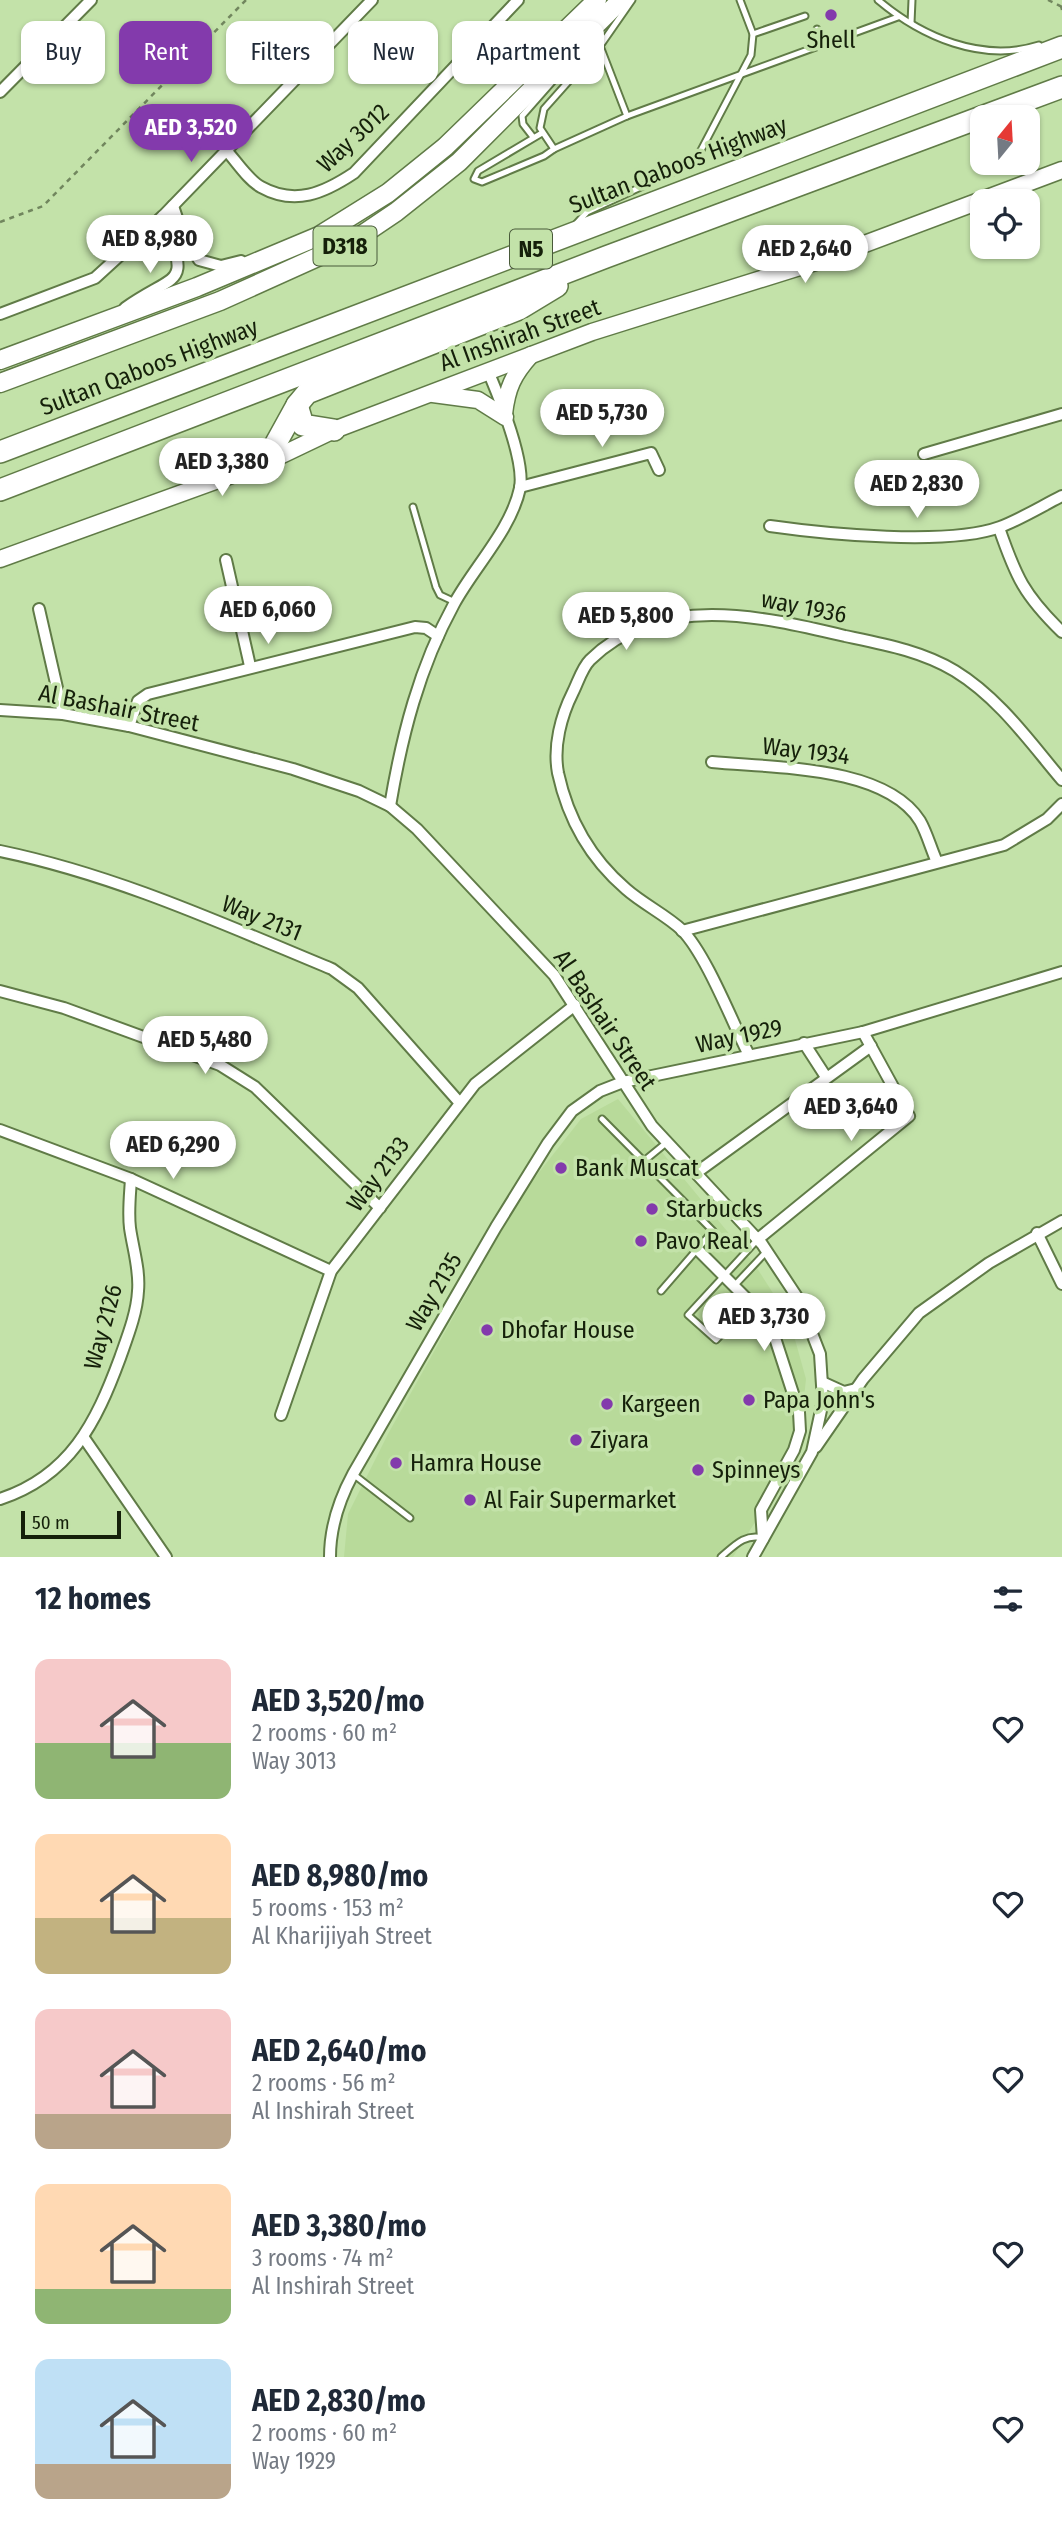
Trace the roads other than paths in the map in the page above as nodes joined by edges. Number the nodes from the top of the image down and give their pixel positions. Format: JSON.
{"nodes":[{"id":1,"x":91,"y":0,"type":"edge"},
{"id":2,"x":372,"y":0,"type":"edge"},
{"id":3,"x":519,"y":0,"type":"edge"},
{"id":4,"x":597,"y":0,"type":"edge"},
{"id":5,"x":621,"y":0,"type":"edge"},
{"id":6,"x":632,"y":0,"type":"edge"},
{"id":7,"x":740,"y":0,"type":"edge"},
{"id":8,"x":878,"y":0,"type":"edge"},
{"id":9,"x":903,"y":0,"type":"edge"},
{"id":10,"x":912,"y":0,"type":"edge"},
{"id":11,"x":805,"y":16,"type":"dead end"},
{"id":12,"x":898,"y":17,"type":"junction"},
{"id":13,"x":911,"y":23,"type":"junction"},
{"id":14,"x":604,"y":25,"type":"edge"},
{"id":15,"x":604,"y":29,"type":"edge"},
{"id":16,"x":817,"y":29,"type":"dead end"},
{"id":17,"x":753,"y":34,"type":"junction"},
{"id":18,"x":822,"y":44,"type":"junction"},
{"id":19,"x":1053,"y":45,"type":"edge"},
{"id":20,"x":604,"y":62,"type":"edge"},
{"id":21,"x":743,"y":75,"type":"junction"},
{"id":22,"x":545,"y":84,"type":"edge"},
{"id":23,"x":550,"y":84,"type":"edge"},
{"id":24,"x":562,"y":84,"type":"edge"},
{"id":25,"x":1062,"y":87,"type":"edge"},
{"id":26,"x":0,"y":92,"type":"edge"},
{"id":27,"x":627,"y":116,"type":"junction"},
{"id":28,"x":542,"y":133,"type":"junction"},
{"id":29,"x":533,"y":137,"type":"junction"},
{"id":30,"x":554,"y":149,"type":"junction"},
{"id":31,"x":226,"y":150,"type":"junction"},
{"id":32,"x":1062,"y":170,"type":"edge"},
{"id":33,"x":173,"y":206,"type":"junction"},
{"id":34,"x":163,"y":216,"type":"junction"},
{"id":35,"x":564,"y":236,"type":"junction"},
{"id":36,"x":282,"y":253,"type":"junction"},
{"id":37,"x":606,"y":257,"type":"junction"},
{"id":38,"x":0,"y":314,"type":"edge"},
{"id":39,"x":107,"y":321,"type":"junction"},
{"id":40,"x":532,"y":354,"type":"junction"},
{"id":41,"x":0,"y":360,"type":"edge"},
{"id":42,"x":488,"y":371,"type":"junction"},
{"id":43,"x":0,"y":383,"type":"edge"},
{"id":44,"x":427,"y":394,"type":"junction"},
{"id":45,"x":297,"y":405,"type":"junction"},
{"id":46,"x":1062,"y":414,"type":"edge"},
{"id":47,"x":505,"y":416,"type":"junction"},
{"id":48,"x":334,"y":430,"type":"junction"},
{"id":49,"x":0,"y":452,"type":"edge"},
{"id":50,"x":924,"y":454,"type":"dead end"},
{"id":51,"x":265,"y":464,"type":"junction"},
{"id":52,"x":660,"y":470,"type":"dead end"},
{"id":53,"x":520,"y":487,"type":"junction"},
{"id":54,"x":0,"y":490,"type":"edge"},
{"id":55,"x":1062,"y":496,"type":"edge"},
{"id":56,"x":413,"y":507,"type":"dead end"},
{"id":57,"x":770,"y":526,"type":"dead end"},
{"id":58,"x":999,"y":528,"type":"junction"},
{"id":59,"x":0,"y":559,"type":"edge"},
{"id":60,"x":226,"y":560,"type":"dead end"},
{"id":61,"x":455,"y":602,"type":"junction"},
{"id":62,"x":38,"y":609,"type":"dead end"},
{"id":63,"x":1062,"y":632,"type":"edge"},
{"id":64,"x":438,"y":636,"type":"junction"},
{"id":65,"x":250,"y":666,"type":"junction"},
{"id":66,"x":0,"y":710,"type":"edge"},
{"id":67,"x":63,"y":715,"type":"junction"},
{"id":68,"x":129,"y":726,"type":"junction"},
{"id":69,"x":712,"y":762,"type":"dead end"},
{"id":70,"x":1062,"y":780,"type":"edge"},
{"id":71,"x":1062,"y":804,"type":"edge"},
{"id":72,"x":390,"y":806,"type":"junction"},
{"id":73,"x":0,"y":851,"type":"edge"},
{"id":74,"x":937,"y":862,"type":"junction"},
{"id":75,"x":682,"y":931,"type":"junction"},
{"id":76,"x":1062,"y":973,"type":"edge"},
{"id":77,"x":0,"y":992,"type":"edge"},
{"id":78,"x":575,"y":1004,"type":"junction"},
{"id":79,"x":863,"y":1032,"type":"junction"},
{"id":80,"x":804,"y":1043,"type":"junction"},
{"id":81,"x":871,"y":1046,"type":"junction"},
{"id":82,"x":749,"y":1055,"type":"junction"},
{"id":83,"x":826,"y":1077,"type":"junction"},
{"id":84,"x":623,"y":1082,"type":"junction"},
{"id":85,"x":459,"y":1102,"type":"junction"},
{"id":86,"x":602,"y":1119,"type":"dead end"},
{"id":87,"x":0,"y":1130,"type":"edge"},
{"id":88,"x":667,"y":1142,"type":"junction"},
{"id":89,"x":644,"y":1161,"type":"junction"},
{"id":90,"x":696,"y":1173,"type":"junction"},
{"id":91,"x":131,"y":1179,"type":"junction"},
{"id":92,"x":380,"y":1208,"type":"junction"},
{"id":93,"x":1062,"y":1221,"type":"edge"},
{"id":94,"x":1037,"y":1233,"type":"junction"},
{"id":95,"x":758,"y":1239,"type":"junction"},
{"id":96,"x":698,"y":1250,"type":"junction"},
{"id":97,"x":767,"y":1251,"type":"junction"},
{"id":98,"x":331,"y":1271,"type":"junction"},
{"id":99,"x":724,"y":1277,"type":"junction"},
{"id":100,"x":1062,"y":1284,"type":"edge"},
{"id":101,"x":733,"y":1286,"type":"junction"},
{"id":102,"x":661,"y":1292,"type":"dead end"},
{"id":103,"x":751,"y":1302,"type":"junction"},
{"id":104,"x":822,"y":1382,"type":"junction"},
{"id":105,"x":856,"y":1389,"type":"junction"},
{"id":106,"x":281,"y":1415,"type":"dead end"},
{"id":107,"x":84,"y":1438,"type":"junction"},
{"id":108,"x":812,"y":1452,"type":"junction"},
{"id":109,"x":354,"y":1474,"type":"junction"},
{"id":110,"x":0,"y":1500,"type":"edge"},
{"id":111,"x":410,"y":1518,"type":"dead end"},
{"id":112,"x":763,"y":1538,"type":"junction"},
{"id":113,"x":161,"y":1555,"type":"edge"},
{"id":114,"x":330,"y":1557,"type":"edge"},
{"id":115,"x":721,"y":1557,"type":"edge"},
{"id":116,"x":752,"y":1557,"type":"edge"}],
"edges":[{"from":1,"to":26,"type":"street"},
{"from":2,"to":31,"type":"street"},
{"from":3,"to":31,"type":"street","name":"Way 3012"},
{"from":4,"to":36,"type":"main road","number":"D318"},
{"from":5,"to":14,"type":"main road","number":"D318"},
{"from":6,"to":15,"type":"lane"},
{"from":7,"to":17,"type":"lane"},
{"from":8,"to":12,"type":"lane"},
{"from":9,"to":10,"type":"lane"},
{"from":10,"to":13,"type":"lane"},
{"from":11,"to":17,"type":"lane"},
{"from":12,"to":13,"type":"lane"},
{"from":12,"to":18,"type":"lane"},
{"from":13,"to":19,"type":"lane"},
{"from":16,"to":18,"type":"lane"},
{"from":17,"to":21,"type":"lane"},
{"from":18,"to":21,"type":"lane"},
{"from":19,"to":35,"type":"highway","name":"Sultan Qaboos Highway","number":"N5"},
{"from":20,"to":27,"type":"lane"},
{"from":21,"to":27,"type":"lane"},
{"from":21,"to":35,"type":"lane"},
{"from":22,"to":43,"type":"main road","number":"D318"},
{"from":23,"to":29,"type":"lane"},
{"from":24,"to":28,"type":"lane"},
{"from":25,"to":37,"type":"highway","number":"N5"},
{"from":27,"to":30,"type":"lane"},
{"from":28,"to":29,"type":"lane"},
{"from":28,"to":30,"type":"lane"},
{"from":29,"to":30,"type":"lane"},
{"from":31,"to":33,"type":"street"},
{"from":32,"to":40,"type":"street","name":"Al Inshirah Street"},
{"from":33,"to":34,"type":"street"},
{"from":33,"to":36,"type":"street"},
{"from":34,"to":38,"type":"street"},
{"from":34,"to":39,"type":"street"},
{"from":35,"to":49,"type":"highway","name":"Sultan Qaboos Highway","number":"N5"},
{"from":36,"to":39,"type":"main road","number":"D318"},
{"from":37,"to":45,"type":"highway"},
{"from":37,"to":54,"type":"highway","number":"N5"},
{"from":39,"to":41,"type":"main road","number":"D318"},
{"from":40,"to":42,"type":"street","name":"Al Inshirah Street"},
{"from":40,"to":47,"type":"street"},
{"from":42,"to":44,"type":"street","name":"Al Inshirah Street"},
{"from":42,"to":47,"type":"street"},
{"from":44,"to":47,"type":"street"},
{"from":44,"to":48,"type":"street","name":"Al Inshirah Street"},
{"from":45,"to":48,"type":"highway"},
{"from":45,"to":51,"type":"highway"},
{"from":46,"to":50,"type":"street"},
{"from":47,"to":53,"type":"street"},
{"from":48,"to":51,"type":"street","name":"Al Inshirah Street"},
{"from":51,"to":59,"type":"street","name":"Al Inshirah Street"},
{"from":52,"to":53,"type":"street"},
{"from":53,"to":61,"type":"street"},
{"from":55,"to":58,"type":"street"},
{"from":56,"to":61,"type":"lane"},
{"from":57,"to":58,"type":"street"},
{"from":58,"to":63,"type":"street"},
{"from":60,"to":65,"type":"street"},
{"from":61,"to":64,"type":"street"},
{"from":62,"to":67,"type":"street"},
{"from":64,"to":65,"type":"street"},
{"from":64,"to":72,"type":"street"},
{"from":65,"to":68,"type":"street"},
{"from":66,"to":67,"type":"street","name":"Al Bashair Street"},
{"from":67,"to":68,"type":"street","name":"Al Bashair Street"},
{"from":68,"to":72,"type":"street","name":"Al Bashair Street"},
{"from":69,"to":74,"type":"street","name":"Way 1934"},
{"from":70,"to":75,"type":"street","name":"way 1936"},
{"from":71,"to":74,"type":"street"},
{"from":72,"to":78,"type":"street","name":"Al Bashair Street"},
{"from":73,"to":85,"type":"street","name":"Way 2131"},
{"from":74,"to":75,"type":"street"},
{"from":75,"to":82,"type":"street","name":"way 1936"},
{"from":76,"to":79,"type":"street","name":"Way 1929"},
{"from":77,"to":92,"type":"street"},
{"from":78,"to":84,"type":"street","name":"Al Bashair Street"},
{"from":78,"to":85,"type":"street","name":"Way 2133"},
{"from":79,"to":80,"type":"street","name":"Way 1929"},
{"from":79,"to":81,"type":"street"},
{"from":80,"to":82,"type":"street","name":"Way 1929"},
{"from":80,"to":83,"type":"street"},
{"from":81,"to":83,"type":"street"},
{"from":81,"to":95,"type":"street"},
{"from":82,"to":84,"type":"street","name":"Way 1929"},
{"from":83,"to":90,"type":"street"},
{"from":84,"to":88,"type":"street","name":"Al Bashair Street"},
{"from":84,"to":109,"type":"street","name":"Way 2135"},
{"from":85,"to":92,"type":"street","name":"Way 2133"},
{"from":86,"to":89,"type":"lane"},
{"from":87,"to":91,"type":"street"},
{"from":88,"to":89,"type":"lane"},
{"from":88,"to":90,"type":"street","name":"Al Bashair Street"},
{"from":89,"to":96,"type":"lane"},
{"from":90,"to":95,"type":"street","name":"Al Bashair Street"},
{"from":91,"to":98,"type":"street"},
{"from":91,"to":107,"type":"street","name":"Way 2126"},
{"from":92,"to":98,"type":"street","name":"Way 2133"},
{"from":93,"to":94,"type":"street"},
{"from":94,"to":100,"type":"street"},
{"from":94,"to":105,"type":"street"},
{"from":95,"to":97,"type":"street","name":"Al Bashair Street"},
{"from":95,"to":99,"type":"lane"},
{"from":96,"to":99,"type":"street"},
{"from":96,"to":102,"type":"lane"},
{"from":97,"to":101,"type":"lane"},
{"from":97,"to":104,"type":"street","name":"Al Bashair Street"},
{"from":98,"to":106,"type":"street","name":"Way 2133"},
{"from":99,"to":101,"type":"street"},
{"from":99,"to":103,"type":"lane"},
{"from":101,"to":103,"type":"street"},
{"from":103,"to":112,"type":"street"},
{"from":104,"to":105,"type":"street"},
{"from":104,"to":108,"type":"street","name":"Al Bashair Street"},
{"from":105,"to":108,"type":"street"},
{"from":107,"to":110,"type":"street","name":"Way 2126"},
{"from":107,"to":113,"type":"street"},
{"from":108,"to":112,"type":"street","name":"Al Bashair Street"},
{"from":109,"to":111,"type":"lane"},
{"from":109,"to":114,"type":"street","name":"Way 2135"},
{"from":112,"to":115,"type":"lane"},
{"from":112,"to":116,"type":"street","name":"Al Bashair Street"}]}
